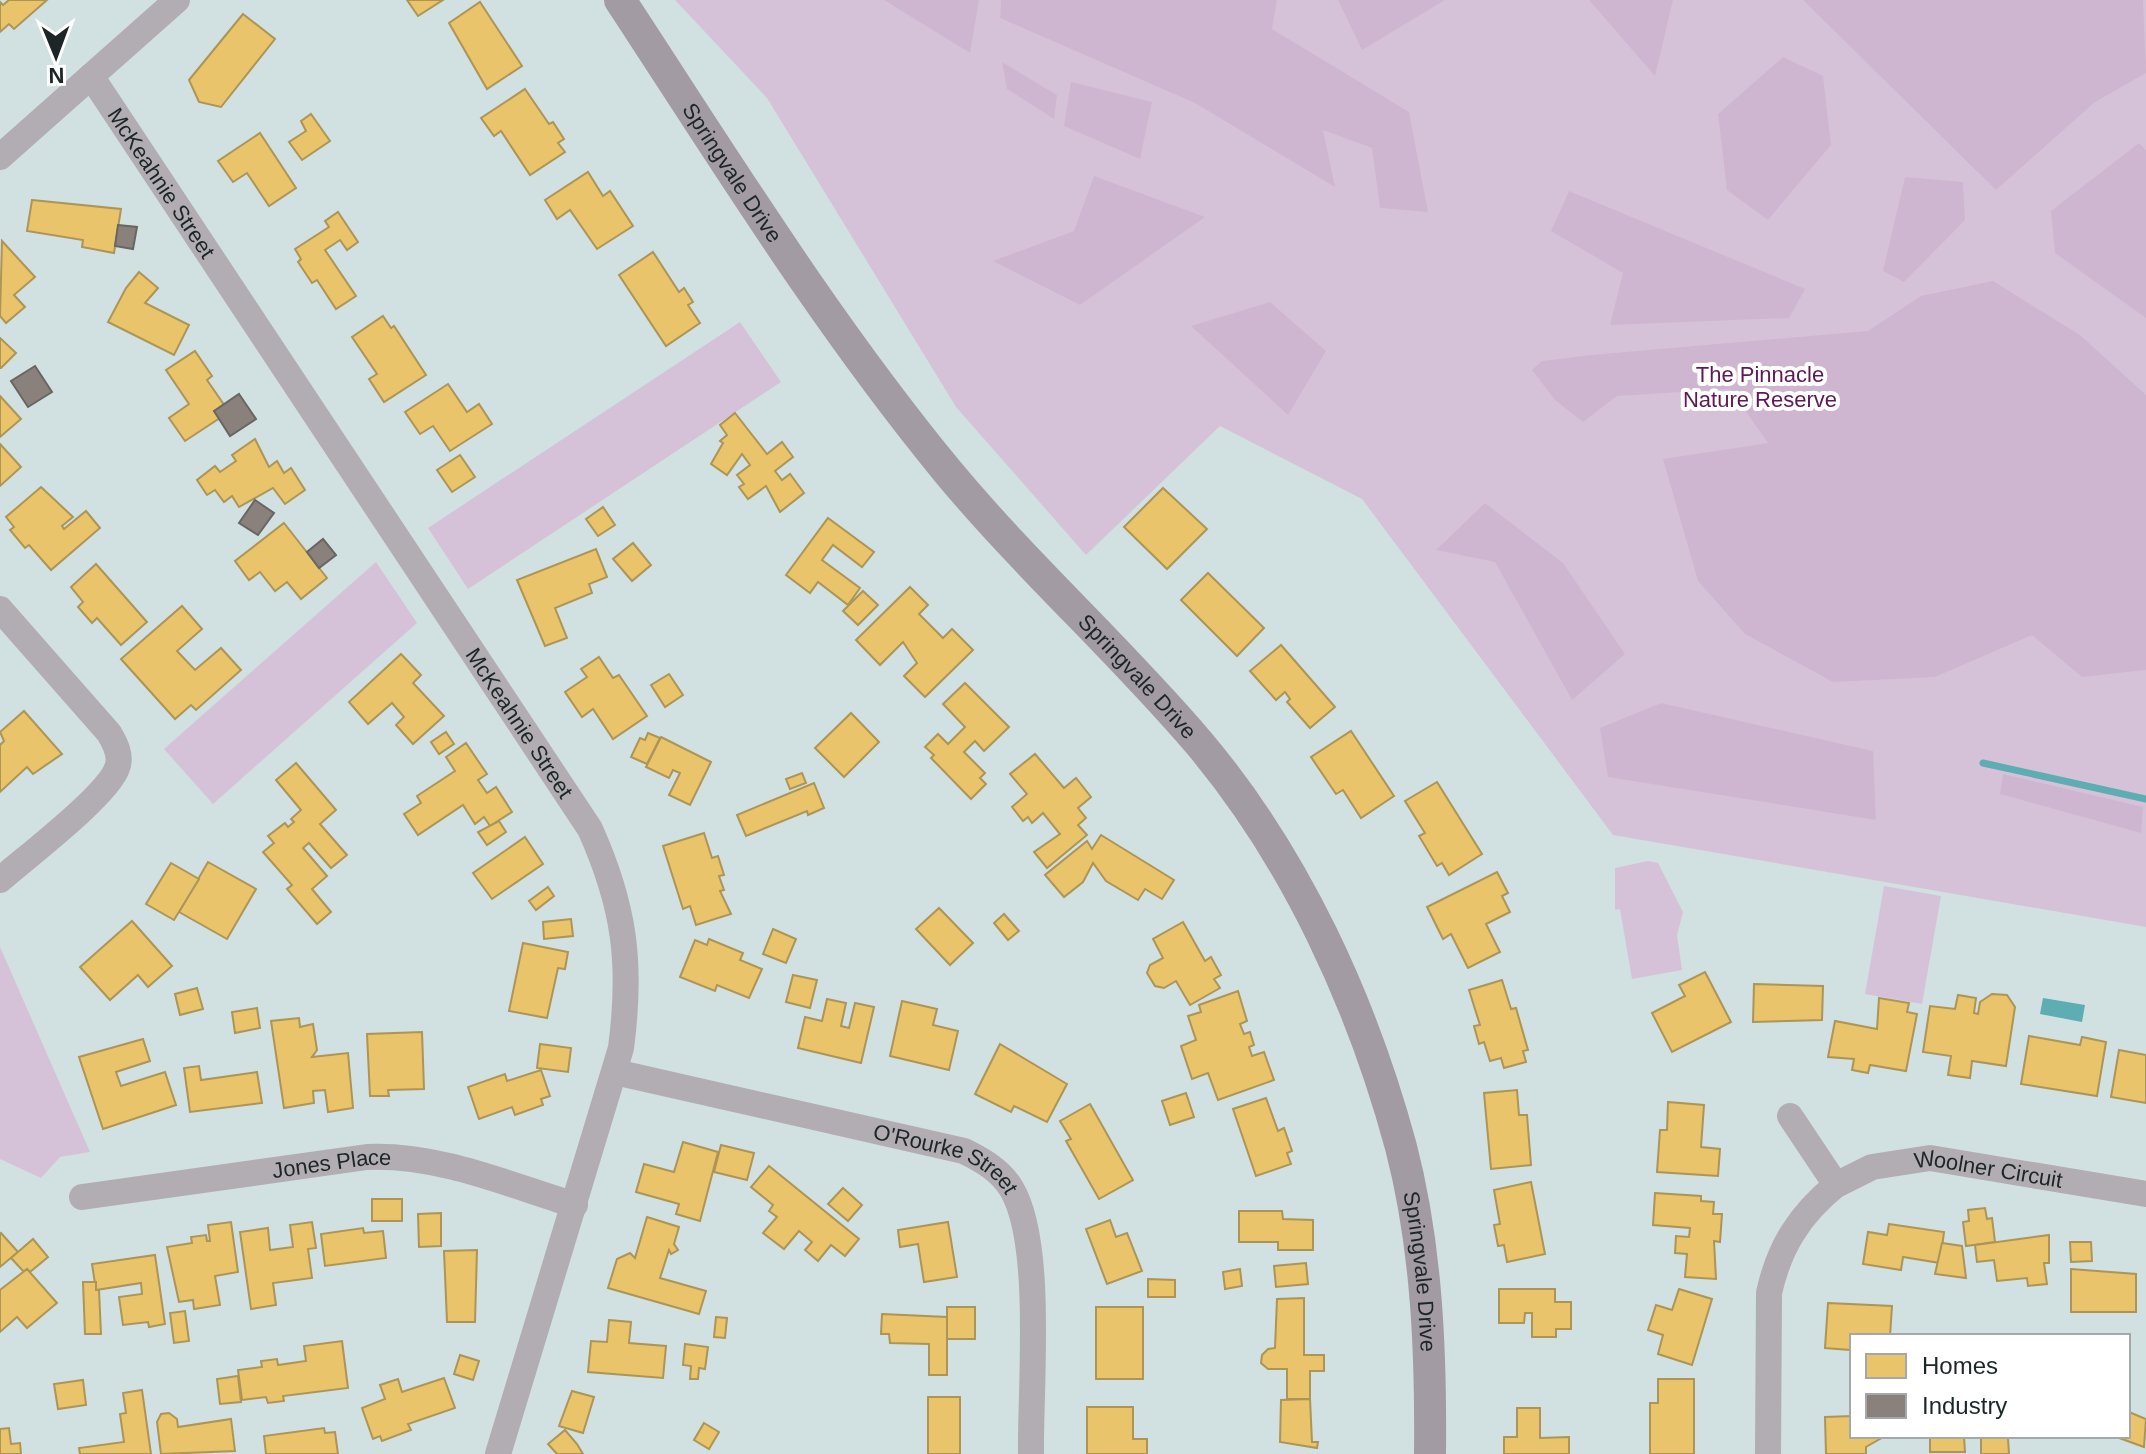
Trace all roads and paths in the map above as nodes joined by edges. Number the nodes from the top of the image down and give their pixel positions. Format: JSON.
{"nodes":[{"id":1,"x":177,"y":0,"type":"edge"},
{"id":2,"x":620,"y":0,"type":"edge"},
{"id":3,"x":91,"y":76,"type":"junction"},
{"id":4,"x":0,"y":157,"type":"edge"},
{"id":5,"x":0,"y":609,"type":"edge"},
{"id":6,"x":0,"y":880,"type":"edge"},
{"id":7,"x":615,"y":1072,"type":"junction"},
{"id":8,"x":1790,"y":1116,"type":"dead end"},
{"id":9,"x":1836,"y":1185,"type":"junction"},
{"id":10,"x":2146,"y":1194,"type":"edge"},
{"id":11,"x":82,"y":1197,"type":"dead end"},
{"id":12,"x":575,"y":1205,"type":"junction"},
{"id":13,"x":498,"y":1454,"type":"edge"},
{"id":14,"x":1031,"y":1454,"type":"edge"},
{"id":15,"x":1430,"y":1454,"type":"edge"},
{"id":16,"x":1768,"y":1454,"type":"edge"}],
"edges":[{"from":1,"to":3,"type":"street"},
{"from":2,"to":15,"type":"main road","name":"Springvale Drive"},
{"from":3,"to":4,"type":"street"},
{"from":3,"to":7,"type":"street","name":"McKeahnie Street"},
{"from":5,"to":6,"type":"street"},
{"from":7,"to":12,"type":"street","name":"McKeahnie Street"},
{"from":7,"to":14,"type":"street","name":"O'Rourke Street"},
{"from":8,"to":9,"type":"street"},
{"from":9,"to":10,"type":"street","name":"Woolner Circuit"},
{"from":9,"to":16,"type":"street","name":"Woolner Circuit"},
{"from":11,"to":12,"type":"street","name":"Jones Place"},
{"from":12,"to":13,"type":"street","name":"McKeahnie Street"}]}
